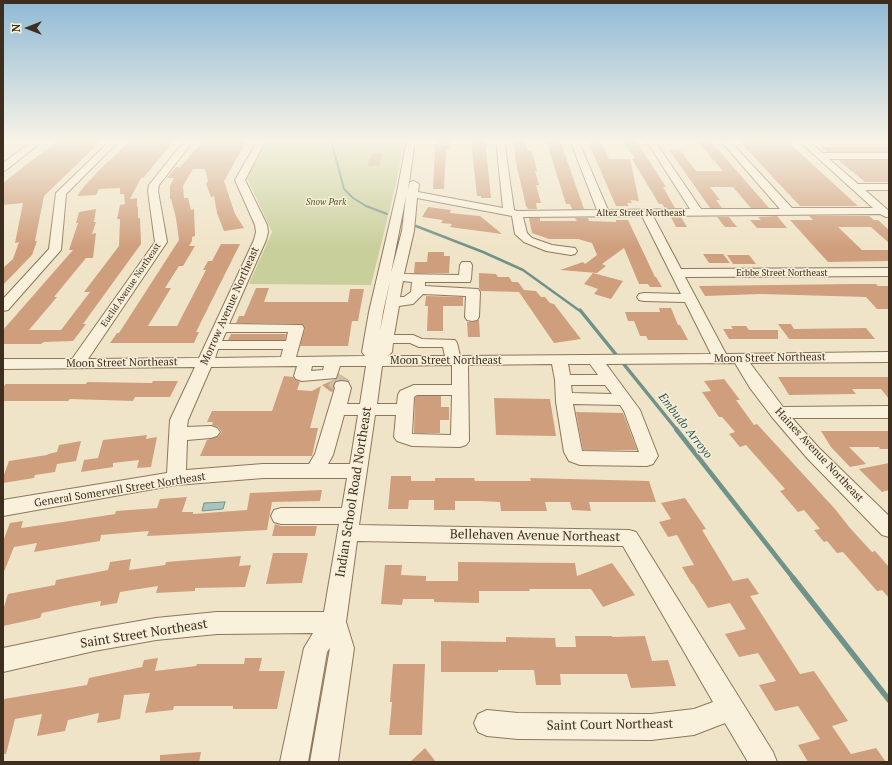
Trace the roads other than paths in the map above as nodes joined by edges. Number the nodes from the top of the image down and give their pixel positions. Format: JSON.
{"nodes":[{"id":1,"x":79,"y":176,"type":"edge"},
{"id":2,"x":161,"y":176,"type":"edge"},
{"id":3,"x":242,"y":176,"type":"edge"},
{"id":4,"x":408,"y":176,"type":"edge"},
{"id":5,"x":412,"y":176,"type":"edge"},
{"id":6,"x":506,"y":176,"type":"edge"},
{"id":7,"x":589,"y":176,"type":"edge"},
{"id":8,"x":673,"y":176,"type":"edge"},
{"id":9,"x":756,"y":176,"type":"edge"},
{"id":10,"x":843,"y":176,"type":"edge"},
{"id":11,"x":889,"y":186,"type":"edge"},
{"id":12,"x":856,"y":187,"type":"junction"},
{"id":13,"x":407,"y":193,"type":"junction"},
{"id":14,"x":697,"y":212,"type":"junction"},
{"id":15,"x":788,"y":212,"type":"junction"},
{"id":16,"x":513,"y":213,"type":"junction"},
{"id":17,"x":604,"y":213,"type":"junction"},
{"id":18,"x":646,"y":213,"type":"junction"},
{"id":19,"x":886,"y":213,"type":"edge"},
{"id":20,"x":571,"y":251,"type":"dead end"},
{"id":21,"x":466,"y":264,"type":"dead end"},
{"id":22,"x":889,"y":272,"type":"edge"},
{"id":23,"x":676,"y":273,"type":"junction"},
{"id":24,"x":383,"y":277,"type":"junction"},
{"id":25,"x":397,"y":277,"type":"junction"},
{"id":26,"x":418,"y":284,"type":"junction"},
{"id":27,"x":644,"y":297,"type":"dead end"},
{"id":28,"x":688,"y":298,"type":"junction"},
{"id":29,"x":3,"y":307,"type":"edge"},
{"id":30,"x":393,"y":307,"type":"junction"},
{"id":31,"x":376,"y":312,"type":"junction"},
{"id":32,"x":411,"y":312,"type":"dead end"},
{"id":33,"x":472,"y":317,"type":"dead end"},
{"id":34,"x":220,"y":328,"type":"junction"},
{"id":35,"x":387,"y":338,"type":"junction"},
{"id":36,"x":419,"y":343,"type":"junction"},
{"id":37,"x":212,"y":345,"type":"junction"},
{"id":38,"x":292,"y":345,"type":"junction"},
{"id":39,"x":889,"y":357,"type":"edge"},
{"id":40,"x":721,"y":359,"type":"junction"},
{"id":41,"x":740,"y":359,"type":"junction"},
{"id":42,"x":559,"y":360,"type":"junction"},
{"id":43,"x":601,"y":360,"type":"junction"},
{"id":44,"x":375,"y":361,"type":"junction"},
{"id":45,"x":417,"y":361,"type":"junction"},
{"id":46,"x":456,"y":361,"type":"junction"},
{"id":47,"x":205,"y":362,"type":"junction"},
{"id":48,"x":287,"y":362,"type":"junction"},
{"id":49,"x":77,"y":363,"type":"junction"},
{"id":50,"x":3,"y":364,"type":"edge"},
{"id":51,"x":335,"y":375,"type":"junction"},
{"id":52,"x":563,"y":380,"type":"junction"},
{"id":53,"x":610,"y":380,"type":"junction"},
{"id":54,"x":460,"y":390,"type":"junction"},
{"id":55,"x":564,"y":398,"type":"junction"},
{"id":56,"x":624,"y":400,"type":"junction"},
{"id":57,"x":336,"y":409,"type":"junction"},
{"id":58,"x":367,"y":409,"type":"junction"},
{"id":59,"x":405,"y":410,"type":"junction"},
{"id":60,"x":889,"y":412,"type":"edge"},
{"id":61,"x":778,"y":413,"type":"junction"},
{"id":62,"x":211,"y":432,"type":"dead end"},
{"id":63,"x":179,"y":434,"type":"junction"},
{"id":64,"x":315,"y":470,"type":"junction"},
{"id":65,"x":358,"y":471,"type":"junction"},
{"id":66,"x":176,"y":478,"type":"junction"},
{"id":67,"x":3,"y":508,"type":"edge"},
{"id":68,"x":281,"y":516,"type":"dead end"},
{"id":69,"x":350,"y":524,"type":"junction"},
{"id":70,"x":889,"y":529,"type":"edge"},
{"id":71,"x":334,"y":622,"type":"junction"},
{"id":72,"x":3,"y":660,"type":"edge"},
{"id":73,"x":731,"y":708,"type":"junction"},
{"id":74,"x":487,"y":723,"type":"dead end"},
{"id":75,"x":294,"y":762,"type":"edge"},
{"id":76,"x":324,"y":762,"type":"edge"},
{"id":77,"x":763,"y":762,"type":"edge"}],
"edges":[{"from":1,"to":29,"type":"street"},
{"from":2,"to":49,"type":"street","name":"Euclid Avenue Northeast"},
{"from":3,"to":34,"type":"street","name":"Morrow Avenue Northeast"},
{"from":4,"to":13,"type":"street","name":"Indian School Road Northeast"},
{"from":5,"to":13,"type":"street","name":"Indian School Road Northeast"},
{"from":6,"to":16,"type":"street"},
{"from":7,"to":17,"type":"street"},
{"from":8,"to":14,"type":"street"},
{"from":9,"to":15,"type":"street"},
{"from":10,"to":12,"type":"street"},
{"from":11,"to":12,"type":"street"},
{"from":12,"to":19,"type":"street"},
{"from":13,"to":16,"type":"street","name":"Altez Street Northeast"},
{"from":13,"to":24,"type":"street","name":"Indian School Road Northeast"},
{"from":13,"to":25,"type":"street","name":"Indian School Road Northeast"},
{"from":14,"to":15,"type":"street","name":"Altez Street Northeast"},
{"from":14,"to":18,"type":"street","name":"Altez Street Northeast"},
{"from":15,"to":19,"type":"street","name":"Altez Street Northeast"},
{"from":16,"to":17,"type":"street","name":"Altez Street Northeast"},
{"from":16,"to":20,"type":"street"},
{"from":17,"to":18,"type":"street","name":"Altez Street Northeast"},
{"from":18,"to":23,"type":"street"},
{"from":21,"to":26,"type":"street"},
{"from":22,"to":23,"type":"street","name":"Erbbe Street Northeast"},
{"from":23,"to":28,"type":"street"},
{"from":24,"to":25,"type":"street"},
{"from":24,"to":31,"type":"street","name":"Indian School Road Northeast"},
{"from":25,"to":26,"type":"street"},
{"from":25,"to":30,"type":"street","name":"Indian School Road Northeast"},
{"from":26,"to":30,"type":"street"},
{"from":26,"to":33,"type":"street"},
{"from":27,"to":28,"type":"street"},
{"from":28,"to":40,"type":"street"},
{"from":30,"to":31,"type":"street"},
{"from":30,"to":32,"type":"street"},
{"from":30,"to":35,"type":"street","name":"Indian School Road Northeast"},
{"from":31,"to":44,"type":"street","name":"Indian School Road Northeast"},
{"from":34,"to":37,"type":"street","name":"Morrow Avenue Northeast"},
{"from":34,"to":38,"type":"street"},
{"from":35,"to":36,"type":"street"},
{"from":35,"to":44,"type":"street","name":"Indian School Road Northeast"},
{"from":36,"to":45,"type":"street"},
{"from":36,"to":46,"type":"street"},
{"from":37,"to":38,"type":"street"},
{"from":37,"to":47,"type":"street","name":"Morrow Avenue Northeast"},
{"from":38,"to":48,"type":"street"},
{"from":39,"to":41,"type":"street","name":"Moon Street Northeast"},
{"from":40,"to":41,"type":"street","name":"Moon Street Northeast"},
{"from":40,"to":43,"type":"street","name":"Moon Street Northeast"},
{"from":41,"to":61,"type":"street","name":"Haines Avenue Northeast"},
{"from":42,"to":43,"type":"street","name":"Moon Street Northeast"},
{"from":42,"to":46,"type":"street","name":"Moon Street Northeast"},
{"from":42,"to":52,"type":"street"},
{"from":43,"to":53,"type":"street"},
{"from":44,"to":45,"type":"street","name":"Moon Street Northeast"},
{"from":44,"to":51,"type":"street","name":"Moon Street Northeast"},
{"from":44,"to":58,"type":"street","name":"Indian School Road Northeast"},
{"from":45,"to":46,"type":"street","name":"Moon Street Northeast"},
{"from":46,"to":54,"type":"street"},
{"from":47,"to":48,"type":"street","name":"Moon Street Northeast"},
{"from":47,"to":49,"type":"street","name":"Moon Street Northeast"},
{"from":47,"to":63,"type":"street","name":"Morrow Avenue Northeast"},
{"from":48,"to":51,"type":"street","name":"Moon Street Northeast"},
{"from":49,"to":50,"type":"street","name":"Moon Street Northeast"},
{"from":51,"to":57,"type":"street"},
{"from":52,"to":53,"type":"street"},
{"from":52,"to":55,"type":"street"},
{"from":53,"to":56,"type":"street"},
{"from":54,"to":59,"type":"street"},
{"from":54,"to":59,"type":"street"},
{"from":55,"to":56,"type":"street"},
{"from":55,"to":56,"type":"street"},
{"from":57,"to":58,"type":"street"},
{"from":57,"to":64,"type":"street"},
{"from":58,"to":59,"type":"street"},
{"from":58,"to":65,"type":"street","name":"Indian School Road Northeast"},
{"from":60,"to":61,"type":"street"},
{"from":61,"to":70,"type":"street","name":"Haines Avenue Northeast"},
{"from":62,"to":63,"type":"street"},
{"from":63,"to":66,"type":"street","name":"Morrow Avenue Northeast"},
{"from":64,"to":65,"type":"street","name":"General Somervell Street Northeast"},
{"from":64,"to":66,"type":"street","name":"General Somervell Street Northeast"},
{"from":65,"to":69,"type":"street","name":"Indian School Road Northeast"},
{"from":66,"to":67,"type":"street","name":"General Somervell Street Northeast"},
{"from":68,"to":69,"type":"street"},
{"from":69,"to":71,"type":"street","name":"Indian School Road Northeast"},
{"from":69,"to":73,"type":"street","name":"Bellehaven Avenue Northeast"},
{"from":71,"to":72,"type":"street","name":"Saint Street Northeast"},
{"from":71,"to":75,"type":"street","name":"Indian School Road Northeast"},
{"from":71,"to":76,"type":"street","name":"Indian School Road Northeast"},
{"from":73,"to":74,"type":"street","name":"Saint Court Northeast"},
{"from":73,"to":77,"type":"street","name":"Bellehaven Avenue Northeast"}]}
